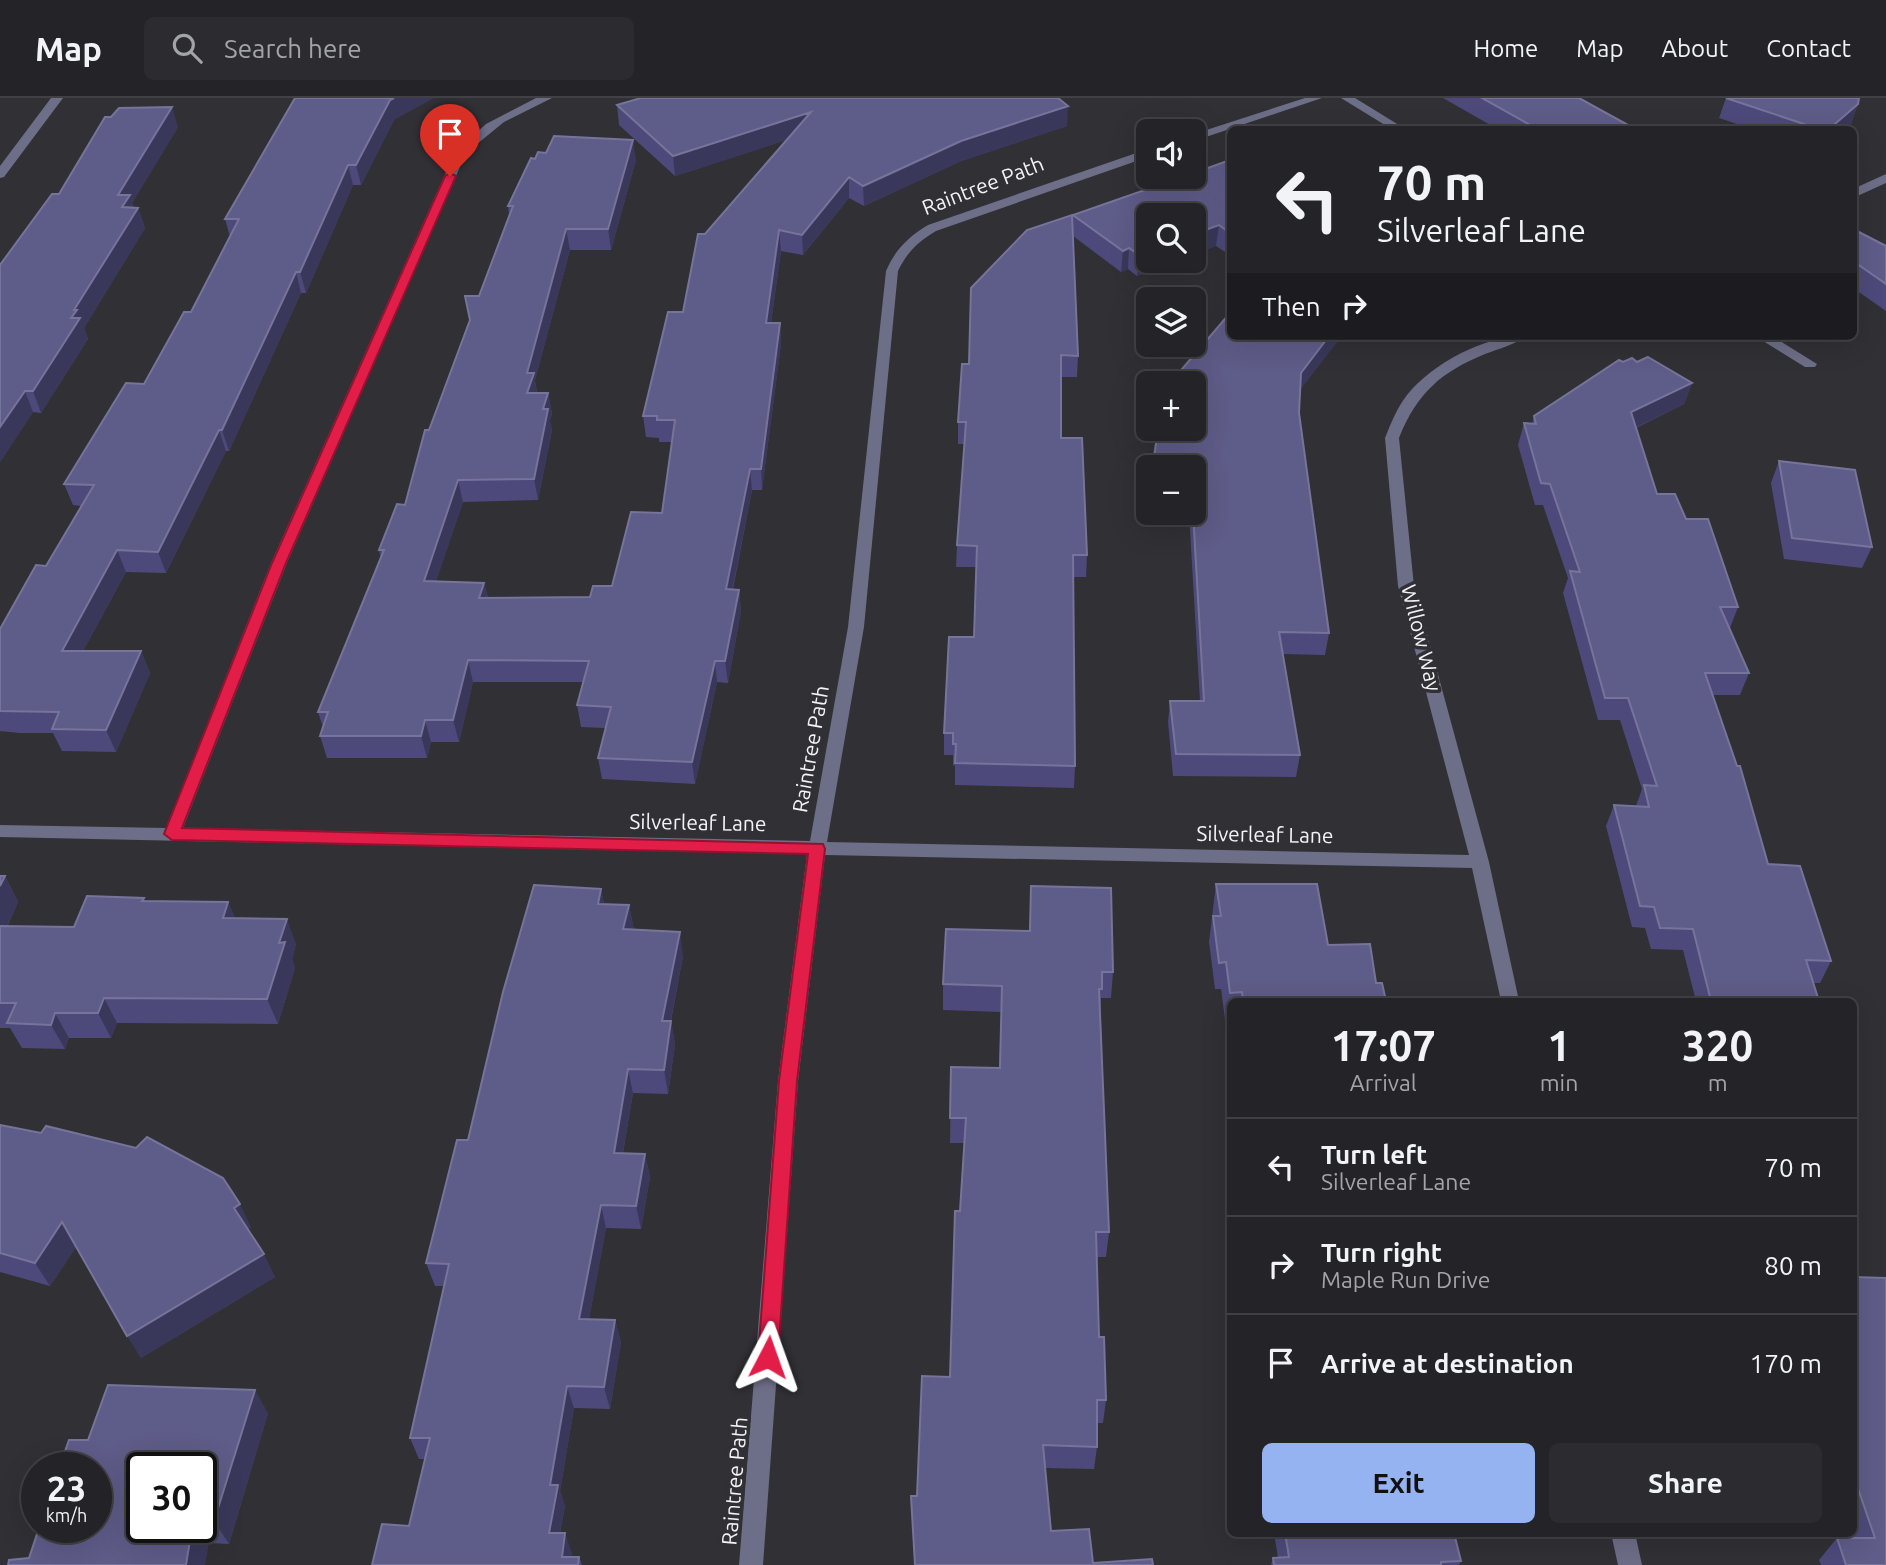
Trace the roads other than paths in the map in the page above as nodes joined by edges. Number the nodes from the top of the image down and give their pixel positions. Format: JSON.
{"nodes":[{"id":1,"x":57,"y":98,"type":"edge"},
{"id":2,"x":546,"y":98,"type":"edge"},
{"id":3,"x":1316,"y":98,"type":"edge"},
{"id":4,"x":1347,"y":98,"type":"edge"},
{"id":5,"x":1231,"y":126,"type":"edge"},
{"id":6,"x":1395,"y":126,"type":"edge"},
{"id":7,"x":1227,"y":127,"type":"edge"},
{"id":8,"x":1206,"y":134,"type":"edge"},
{"id":9,"x":1136,"y":157,"type":"edge"},
{"id":10,"x":0,"y":174,"type":"edge"},
{"id":11,"x":1886,"y":178,"type":"edge"},
{"id":12,"x":1857,"y":192,"type":"edge"},
{"id":13,"x":1509,"y":340,"type":"edge"},
{"id":14,"x":1769,"y":340,"type":"edge"},
{"id":15,"x":1810,"y":364,"type":"dead end"},
{"id":16,"x":0,"y":831,"type":"edge"},
{"id":17,"x":172,"y":834,"type":"junction"},
{"id":18,"x":817,"y":849,"type":"junction"},
{"id":19,"x":1480,"y":862,"type":"junction"},
{"id":20,"x":1509,"y":998,"type":"edge"},
{"id":21,"x":1624,"y":1537,"type":"edge"},
{"id":22,"x":751,"y":1565,"type":"edge"},
{"id":23,"x":1630,"y":1565,"type":"edge"}],
"edges":[{"from":1,"to":10,"type":"street"},
{"from":2,"to":17,"type":"street"},
{"from":3,"to":5,"type":"street"},
{"from":4,"to":6,"type":"street"},
{"from":7,"to":8,"type":"street"},
{"from":9,"to":18,"type":"street","name":"Raintree Path"},
{"from":11,"to":12,"type":"street"},
{"from":13,"to":19,"type":"street","name":"Willow Way"},
{"from":14,"to":15,"type":"street"},
{"from":16,"to":17,"type":"street","name":"Silverleaf Lane"},
{"from":17,"to":18,"type":"street","name":"Silverleaf Lane"},
{"from":18,"to":19,"type":"street","name":"Silverleaf Lane"},
{"from":18,"to":22,"type":"street","name":"Raintree Path"},
{"from":19,"to":20,"type":"street","name":"Willow Way"},
{"from":21,"to":23,"type":"street"}]}
